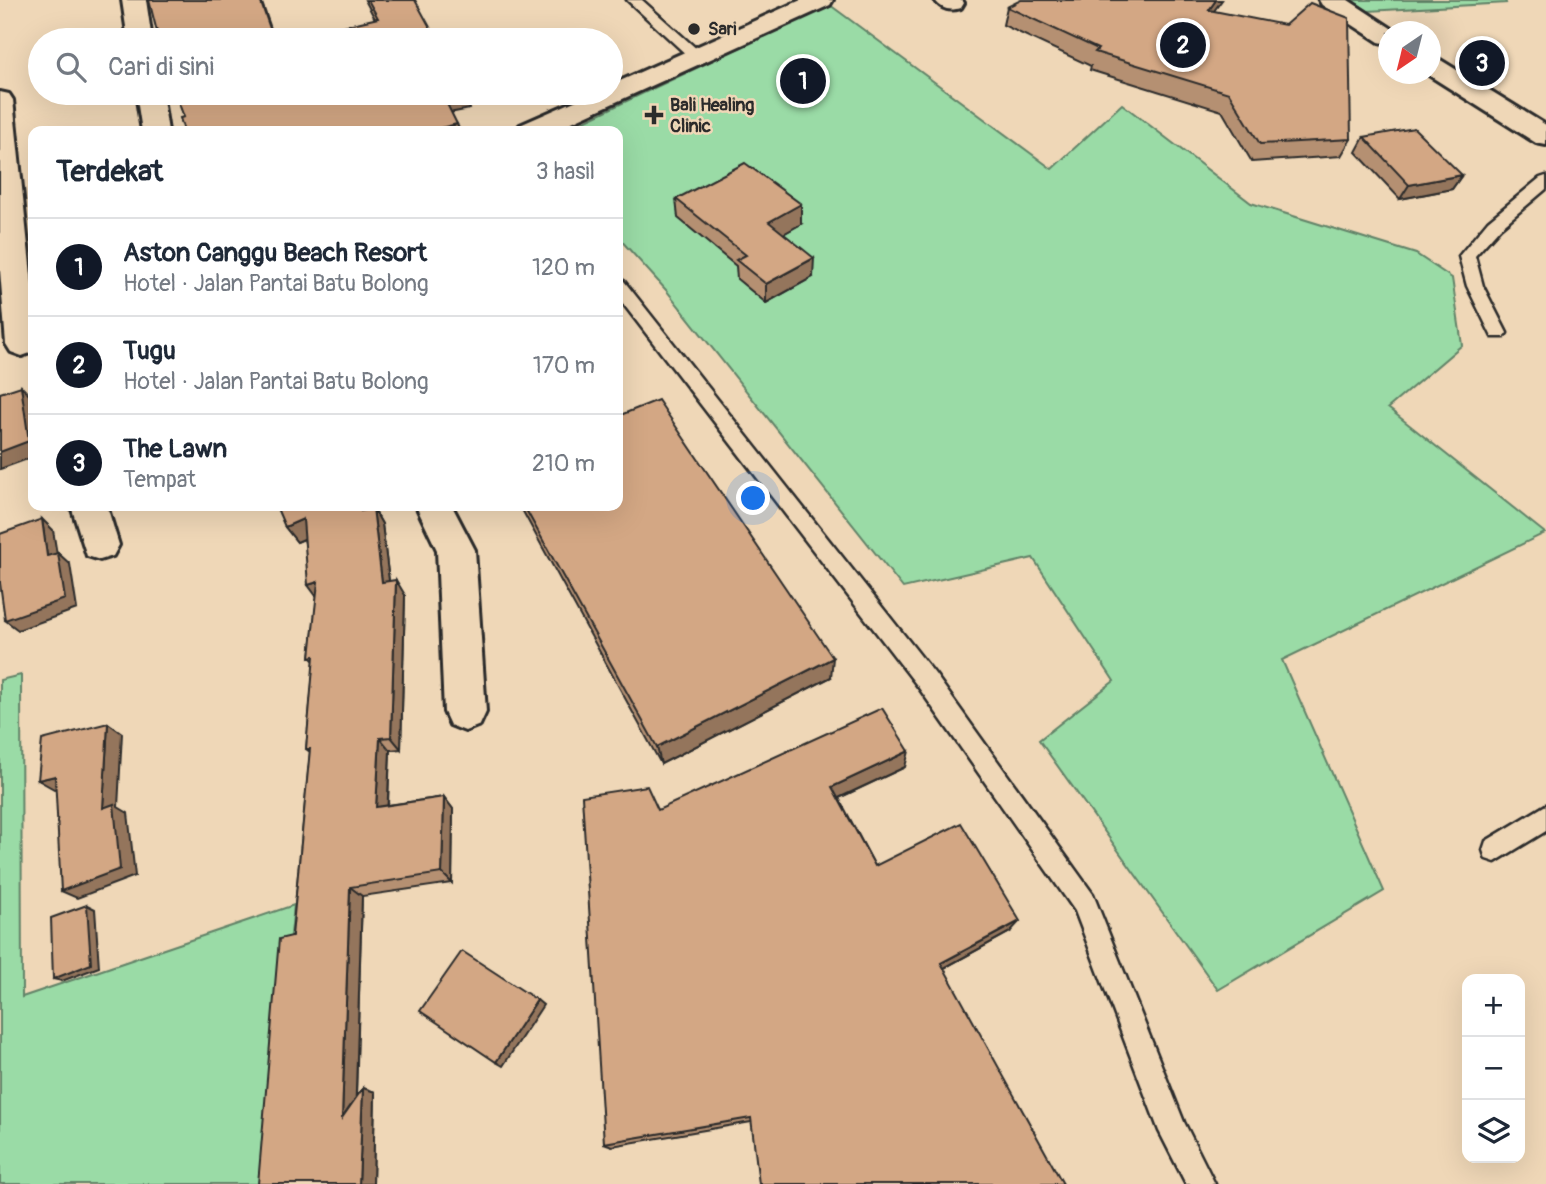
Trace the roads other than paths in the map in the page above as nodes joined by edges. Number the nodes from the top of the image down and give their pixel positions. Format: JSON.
{"nodes":[{"id":1,"x":134,"y":0,"type":"edge"},
{"id":2,"x":634,"y":0,"type":"edge"},
{"id":3,"x":821,"y":0,"type":"edge"},
{"id":4,"x":1331,"y":0,"type":"edge"},
{"id":5,"x":138,"y":28,"type":"edge"},
{"id":6,"x":1378,"y":31,"type":"edge"},
{"id":7,"x":695,"y":55,"type":"junction"},
{"id":8,"x":1441,"y":71,"type":"edge"},
{"id":9,"x":623,"y":88,"type":"edge"},
{"id":10,"x":0,"y":100,"type":"edge"},
{"id":11,"x":151,"y":105,"type":"edge"},
{"id":12,"x":586,"y":105,"type":"edge"},
{"id":13,"x":154,"y":126,"type":"edge"},
{"id":14,"x":541,"y":126,"type":"edge"},
{"id":15,"x":1546,"y":137,"type":"edge"},
{"id":16,"x":1546,"y":181,"type":"edge"},
{"id":17,"x":623,"y":291,"type":"edge"},
{"id":18,"x":1498,"y":333,"type":"dead end"},
{"id":19,"x":18,"y":346,"type":"edge"},
{"id":20,"x":90,"y":511,"type":"edge"},
{"id":21,"x":436,"y":511,"type":"edge"},
{"id":22,"x":100,"y":545,"type":"dead end"},
{"id":23,"x":465,"y":712,"type":"dead end"},
{"id":24,"x":1546,"y":817,"type":"edge"},
{"id":25,"x":1495,"y":850,"type":"dead end"},
{"id":26,"x":1201,"y":1184,"type":"edge"}],
"edges":[{"from":1,"to":5,"type":"street"},
{"from":2,"to":7,"type":"lane"},
{"from":3,"to":7,"type":"street"},
{"from":4,"to":6,"type":"street"},
{"from":7,"to":9,"type":"street"},
{"from":8,"to":15,"type":"street"},
{"from":10,"to":19,"type":"street"},
{"from":11,"to":13,"type":"street"},
{"from":12,"to":14,"type":"street"},
{"from":16,"to":18,"type":"lane"},
{"from":17,"to":26,"type":"lane"},
{"from":20,"to":22,"type":"street"},
{"from":21,"to":23,"type":"street"},
{"from":24,"to":25,"type":"lane"}]}
